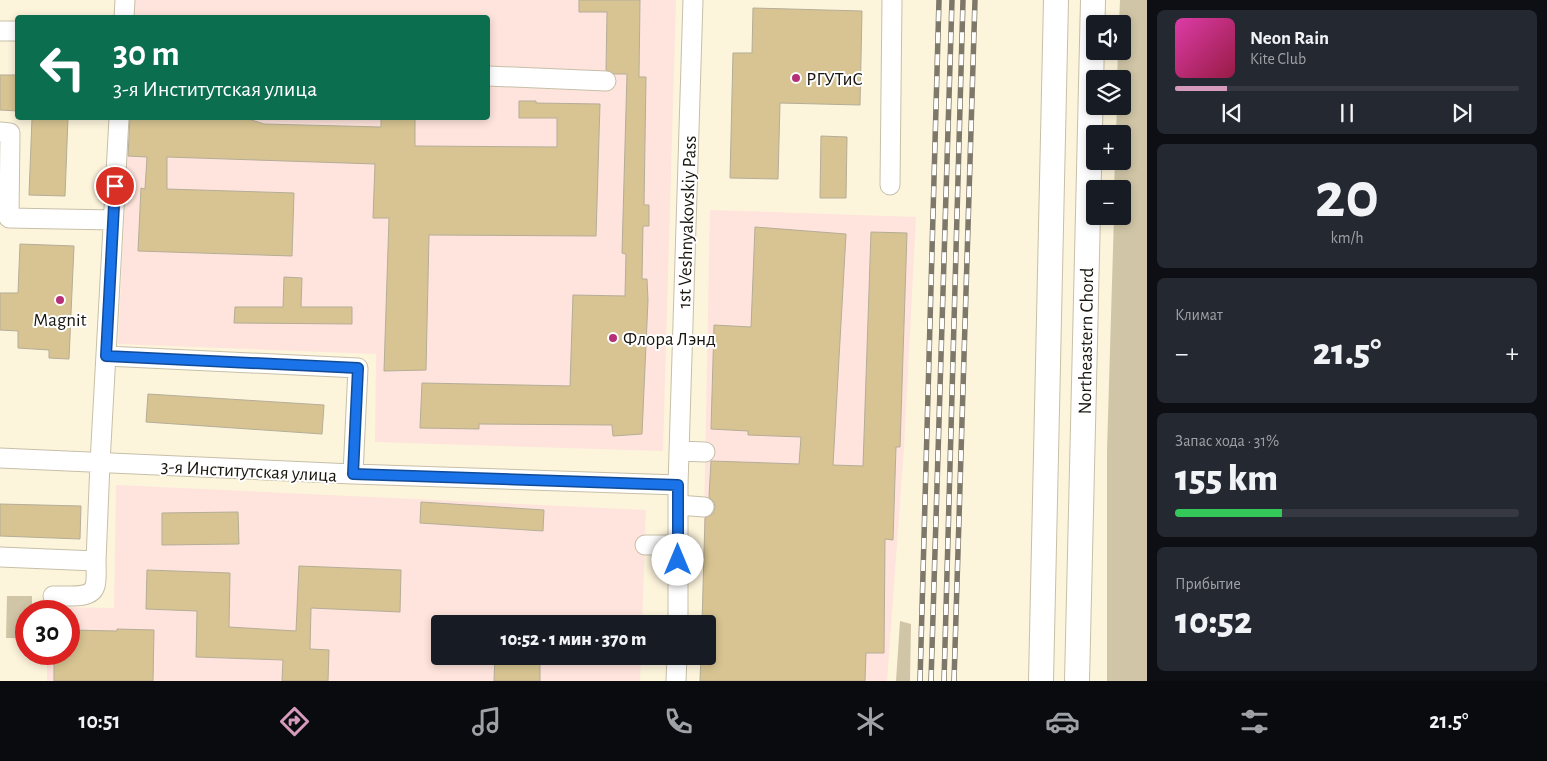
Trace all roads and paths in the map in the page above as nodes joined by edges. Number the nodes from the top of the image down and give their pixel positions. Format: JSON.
{"nodes":[{"id":1,"x":125,"y":0,"type":"edge"},
{"id":2,"x":692,"y":0,"type":"edge"},
{"id":3,"x":892,"y":0,"type":"edge"},
{"id":4,"x":1056,"y":0,"type":"edge"},
{"id":5,"x":1093,"y":0,"type":"edge"},
{"id":6,"x":124,"y":15,"type":"edge"},
{"id":7,"x":0,"y":31,"type":"edge"},
{"id":8,"x":15,"y":32,"type":"edge"},
{"id":9,"x":490,"y":76,"type":"edge"},
{"id":10,"x":606,"y":81,"type":"dead end"},
{"id":11,"x":119,"y":120,"type":"edge"},
{"id":12,"x":0,"y":132,"type":"edge"},
{"id":13,"x":890,"y":185,"type":"dead end"},
{"id":14,"x":113,"y":220,"type":"junction"},
{"id":15,"x":106,"y":356,"type":"junction"},
{"id":16,"x":679,"y":451,"type":"junction"},
{"id":17,"x":705,"y":452,"type":"dead end"},
{"id":18,"x":0,"y":458,"type":"edge"},
{"id":19,"x":100,"y":463,"type":"junction"},
{"id":20,"x":353,"y":474,"type":"junction"},
{"id":21,"x":678,"y":485,"type":"junction"},
{"id":22,"x":678,"y":505,"type":"junction"},
{"id":23,"x":704,"y":507,"type":"dead end"},
{"id":24,"x":645,"y":544,"type":"dead end"},
{"id":25,"x":678,"y":546,"type":"junction"},
{"id":26,"x":0,"y":557,"type":"edge"},
{"id":27,"x":96,"y":561,"type":"junction"},
{"id":28,"x":53,"y":596,"type":"dead end"},
{"id":29,"x":678,"y":615,"type":"edge"},
{"id":30,"x":677,"y":665,"type":"edge"},
{"id":31,"x":676,"y":681,"type":"edge"},
{"id":32,"x":1041,"y":681,"type":"edge"},
{"id":33,"x":1077,"y":681,"type":"edge"}],
"edges":[{"from":1,"to":6,"type":"street"},
{"from":2,"to":16,"type":"street","name":"1st Veshnyakovskiy Pass"},
{"from":3,"to":13,"type":"street"},
{"from":4,"to":32,"type":"main road","name":"Northeastern Chord"},
{"from":5,"to":33,"type":"main road","name":"Northeastern Chord"},
{"from":7,"to":8,"type":"street"},
{"from":9,"to":10,"type":"street"},
{"from":11,"to":14,"type":"street"},
{"from":12,"to":14,"type":"street"},
{"from":14,"to":15,"type":"street"},
{"from":15,"to":19,"type":"street"},
{"from":15,"to":20,"type":"street"},
{"from":16,"to":17,"type":"street"},
{"from":16,"to":21,"type":"street","name":"1st Veshnyakovskiy Pass"},
{"from":18,"to":19,"type":"street","name":"3-я Институтская улица"},
{"from":19,"to":20,"type":"street","name":"3-я Институтская улица"},
{"from":19,"to":27,"type":"street"},
{"from":20,"to":21,"type":"street","name":"3-я Институтская улица"},
{"from":21,"to":22,"type":"street","name":"1st Veshnyakovskiy Pass"},
{"from":22,"to":23,"type":"street"},
{"from":22,"to":25,"type":"street","name":"1st Veshnyakovskiy Pass"},
{"from":24,"to":25,"type":"street"},
{"from":25,"to":29,"type":"street","name":"1st Veshnyakovskiy Pass"},
{"from":26,"to":27,"type":"street"},
{"from":27,"to":28,"type":"street"},
{"from":30,"to":31,"type":"street"}]}
